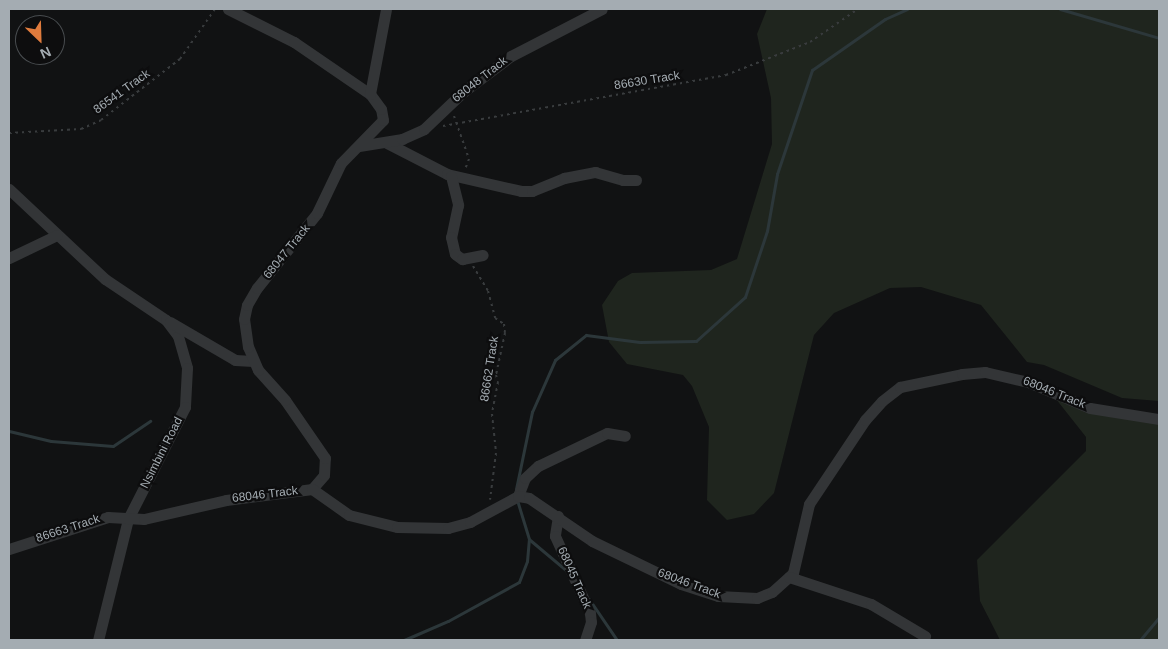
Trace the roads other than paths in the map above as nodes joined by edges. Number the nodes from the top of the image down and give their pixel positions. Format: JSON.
{"nodes":[{"id":1,"x":228,"y":9,"type":"edge"},
{"id":2,"x":386,"y":9,"type":"edge"},
{"id":3,"x":602,"y":9,"type":"edge"},
{"id":4,"x":370,"y":94,"type":"junction"},
{"id":5,"x":387,"y":143,"type":"junction"},
{"id":6,"x":359,"y":146,"type":"junction"},
{"id":7,"x":451,"y":176,"type":"junction"},
{"id":8,"x":636,"y":180,"type":"dead end"},
{"id":9,"x":9,"y":189,"type":"edge"},
{"id":10,"x":57,"y":235,"type":"junction"},
{"id":11,"x":483,"y":255,"type":"dead end"},
{"id":12,"x":9,"y":258,"type":"edge"},
{"id":13,"x":166,"y":320,"type":"junction"},
{"id":14,"x":253,"y":361,"type":"junction"},
{"id":15,"x":1159,"y":419,"type":"edge"},
{"id":16,"x":625,"y":436,"type":"dead end"},
{"id":17,"x":312,"y":489,"type":"junction"},
{"id":18,"x":518,"y":496,"type":"junction"},
{"id":19,"x":558,"y":516,"type":"junction"},
{"id":20,"x":128,"y":519,"type":"junction"},
{"id":21,"x":9,"y":549,"type":"edge"},
{"id":22,"x":789,"y":577,"type":"junction"},
{"id":23,"x":925,"y":636,"type":"dead end"},
{"id":24,"x":98,"y":640,"type":"edge"},
{"id":25,"x":585,"y":640,"type":"edge"}],
"edges":[{"from":1,"to":4,"type":"street"},
{"from":2,"to":4,"type":"street"},
{"from":3,"to":5,"type":"street","name":"68048 Track"},
{"from":4,"to":6,"type":"street","name":"68047 Track"},
{"from":5,"to":6,"type":"street","name":"68048 Track"},
{"from":5,"to":7,"type":"street"},
{"from":6,"to":14,"type":"street","name":"68047 Track"},
{"from":7,"to":8,"type":"street"},
{"from":7,"to":11,"type":"street"},
{"from":9,"to":10,"type":"street","name":"Nsimbini Road"},
{"from":10,"to":12,"type":"street"},
{"from":10,"to":13,"type":"street","name":"Nsimbini Road"},
{"from":13,"to":14,"type":"street"},
{"from":13,"to":20,"type":"street","name":"Nsimbini Road"},
{"from":14,"to":17,"type":"street","name":"68047 Track"},
{"from":15,"to":22,"type":"street","name":"68046 Track"},
{"from":16,"to":18,"type":"street"},
{"from":17,"to":18,"type":"street","name":"68046 Track"},
{"from":17,"to":20,"type":"street","name":"68046 Track"},
{"from":18,"to":19,"type":"street","name":"68046 Track"},
{"from":19,"to":22,"type":"street","name":"68046 Track"},
{"from":19,"to":25,"type":"street","name":"68045 Track"},
{"from":20,"to":21,"type":"street","name":"86663 Track"},
{"from":20,"to":24,"type":"street","name":"Nsimbini Road"},
{"from":22,"to":23,"type":"street"}]}
